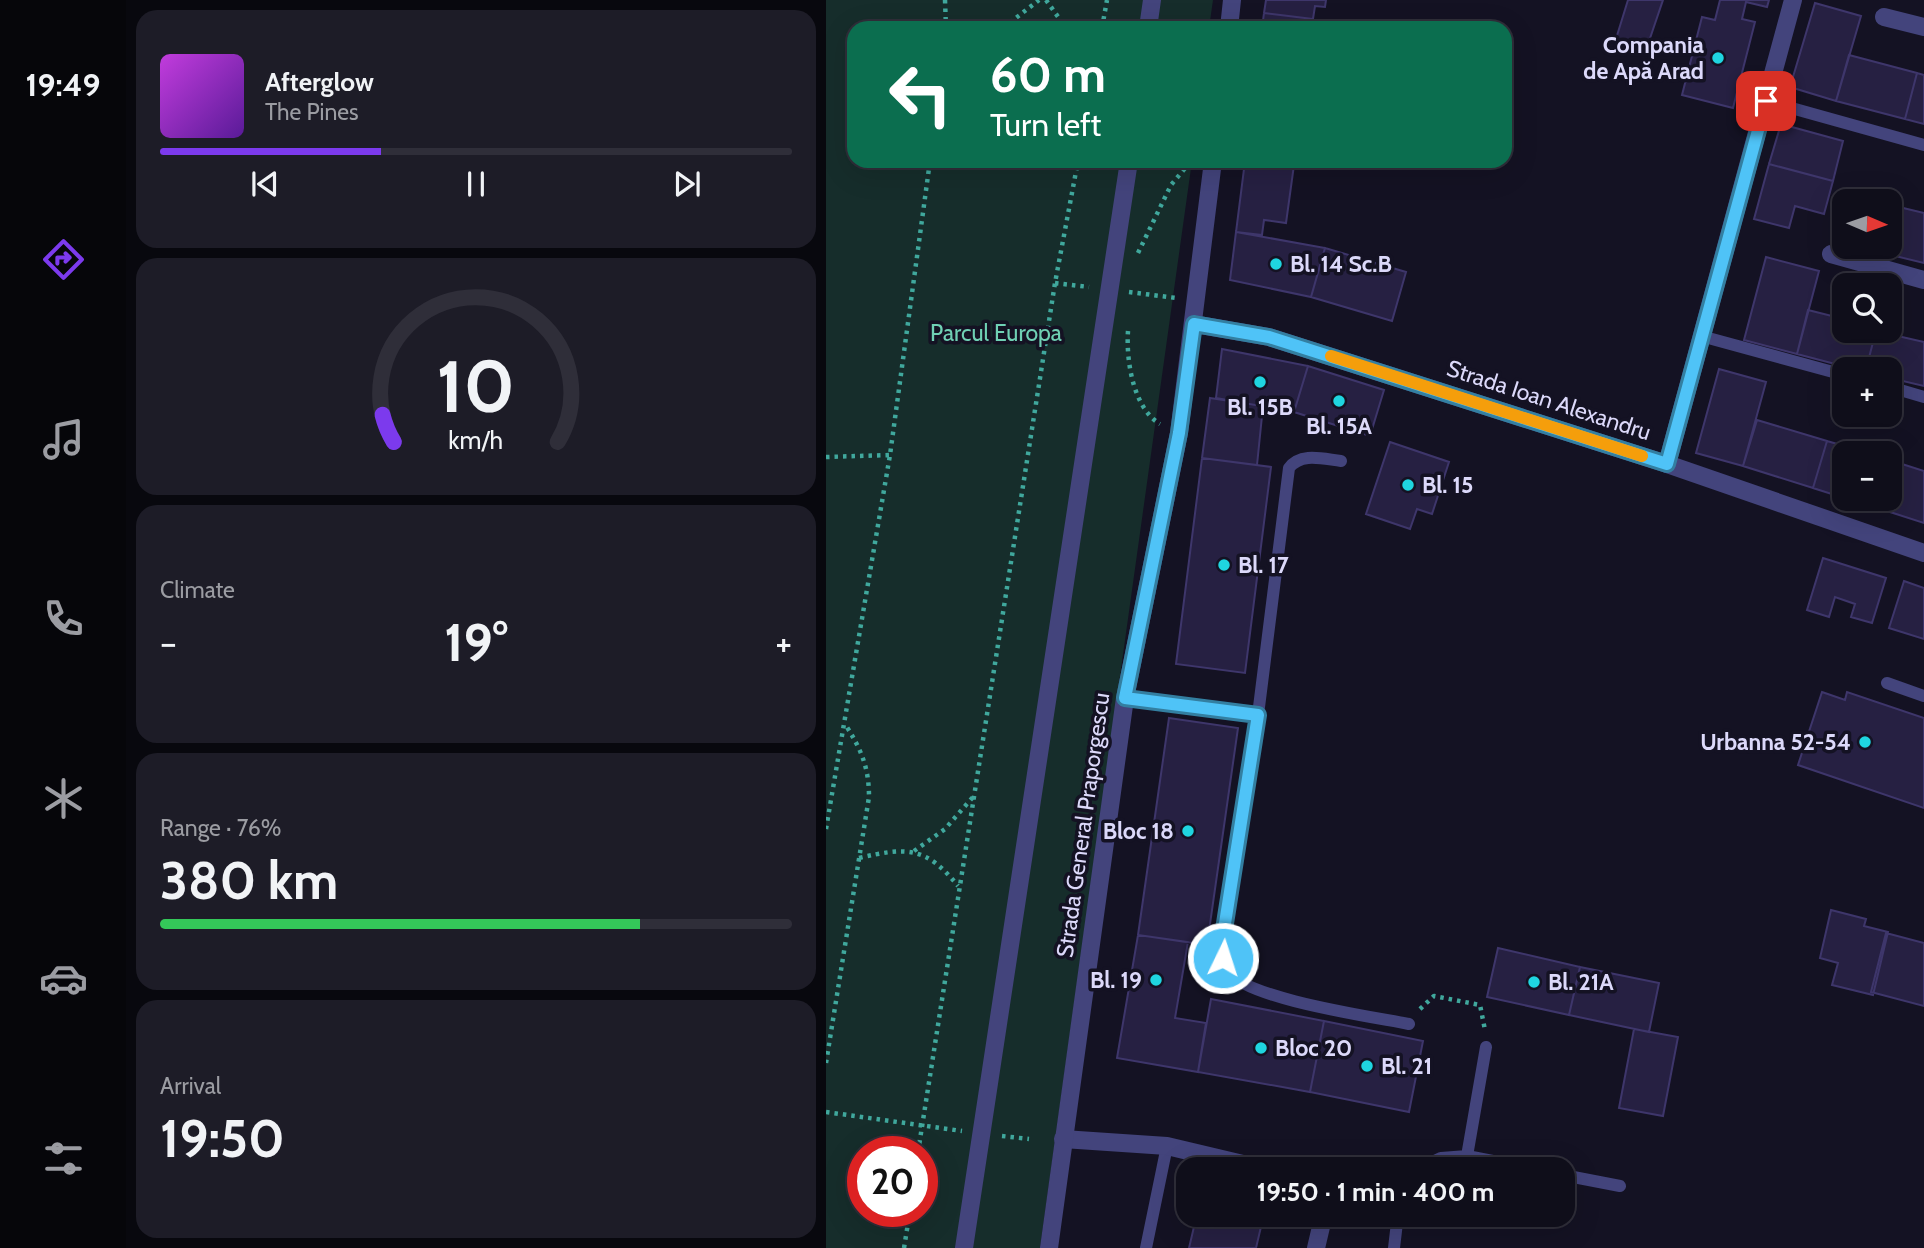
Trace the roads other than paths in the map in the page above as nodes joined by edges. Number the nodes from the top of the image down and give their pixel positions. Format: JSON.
{"nodes":[{"id":1,"x":1152,"y":0,"type":"edge"},
{"id":2,"x":1232,"y":0,"type":"edge"},
{"id":3,"x":1793,"y":0,"type":"edge"},
{"id":4,"x":1884,"y":17,"type":"dead end"},
{"id":5,"x":1149,"y":21,"type":"edge"},
{"id":6,"x":1230,"y":21,"type":"edge"},
{"id":7,"x":1924,"y":27,"type":"edge"},
{"id":8,"x":1766,"y":101,"type":"junction"},
{"id":9,"x":1924,"y":145,"type":"edge"},
{"id":10,"x":1128,"y":168,"type":"edge"},
{"id":11,"x":1212,"y":168,"type":"edge"},
{"id":12,"x":1831,"y":254,"type":"dead end"},
{"id":13,"x":1924,"y":280,"type":"edge"},
{"id":14,"x":1194,"y":324,"type":"junction"},
{"id":15,"x":1701,"y":336,"type":"junction"},
{"id":16,"x":1832,"y":372,"type":"edge"},
{"id":17,"x":1902,"y":391,"type":"edge"},
{"id":18,"x":1924,"y":397,"type":"edge"},
{"id":19,"x":1341,"y":461,"type":"dead end"},
{"id":20,"x":1667,"y":464,"type":"junction"},
{"id":21,"x":1924,"y":553,"type":"edge"},
{"id":22,"x":1887,"y":683,"type":"dead end"},
{"id":23,"x":1924,"y":695,"type":"edge"},
{"id":24,"x":1125,"y":698,"type":"junction"},
{"id":25,"x":1258,"y":715,"type":"junction"},
{"id":26,"x":1409,"y":1024,"type":"road end"},
{"id":27,"x":1486,"y":1047,"type":"road end"},
{"id":28,"x":1063,"y":1139,"type":"junction"},
{"id":29,"x":1167,"y":1146,"type":"junction"},
{"id":30,"x":1467,"y":1156,"type":"junction"},
{"id":31,"x":1213,"y":1157,"type":"edge"},
{"id":32,"x":1454,"y":1157,"type":"edge"},
{"id":33,"x":1472,"y":1157,"type":"edge"},
{"id":34,"x":1575,"y":1177,"type":"edge"},
{"id":35,"x":1620,"y":1186,"type":"dead end"},
{"id":36,"x":1321,"y":1227,"type":"edge"},
{"id":37,"x":1396,"y":1227,"type":"edge"},
{"id":38,"x":964,"y":1248,"type":"edge"},
{"id":39,"x":1049,"y":1248,"type":"edge"},
{"id":40,"x":1146,"y":1248,"type":"edge"},
{"id":41,"x":1316,"y":1248,"type":"edge"},
{"id":42,"x":1394,"y":1248,"type":"edge"}],
"edges":[{"from":1,"to":5,"type":"street"},
{"from":2,"to":6,"type":"street"},
{"from":3,"to":8,"type":"street"},
{"from":4,"to":7,"type":"street"},
{"from":8,"to":9,"type":"lane"},
{"from":8,"to":15,"type":"street"},
{"from":10,"to":38,"type":"street"},
{"from":11,"to":14,"type":"street","name":"Strada General Praporgescu"},
{"from":12,"to":13,"type":"street"},
{"from":14,"to":20,"type":"street","name":"Strada Ioan Alexandru"},
{"from":14,"to":24,"type":"street","name":"Strada General Praporgescu"},
{"from":15,"to":16,"type":"lane"},
{"from":15,"to":20,"type":"street"},
{"from":17,"to":18,"type":"lane"},
{"from":19,"to":25,"type":"lane"},
{"from":20,"to":21,"type":"street","name":"Strada Ioan Alexandru"},
{"from":22,"to":23,"type":"lane"},
{"from":24,"to":25,"type":"lane"},
{"from":24,"to":28,"type":"street","name":"Strada General Praporgescu"},
{"from":25,"to":26,"type":"lane"},
{"from":27,"to":30,"type":"lane"},
{"from":28,"to":29,"type":"street"},
{"from":28,"to":39,"type":"street","name":"Strada General Praporgescu"},
{"from":29,"to":31,"type":"street"},
{"from":29,"to":40,"type":"lane"},
{"from":30,"to":32,"type":"lane"},
{"from":30,"to":33,"type":"lane"},
{"from":34,"to":35,"type":"lane"},
{"from":36,"to":41,"type":"street"},
{"from":37,"to":42,"type":"lane"}]}
